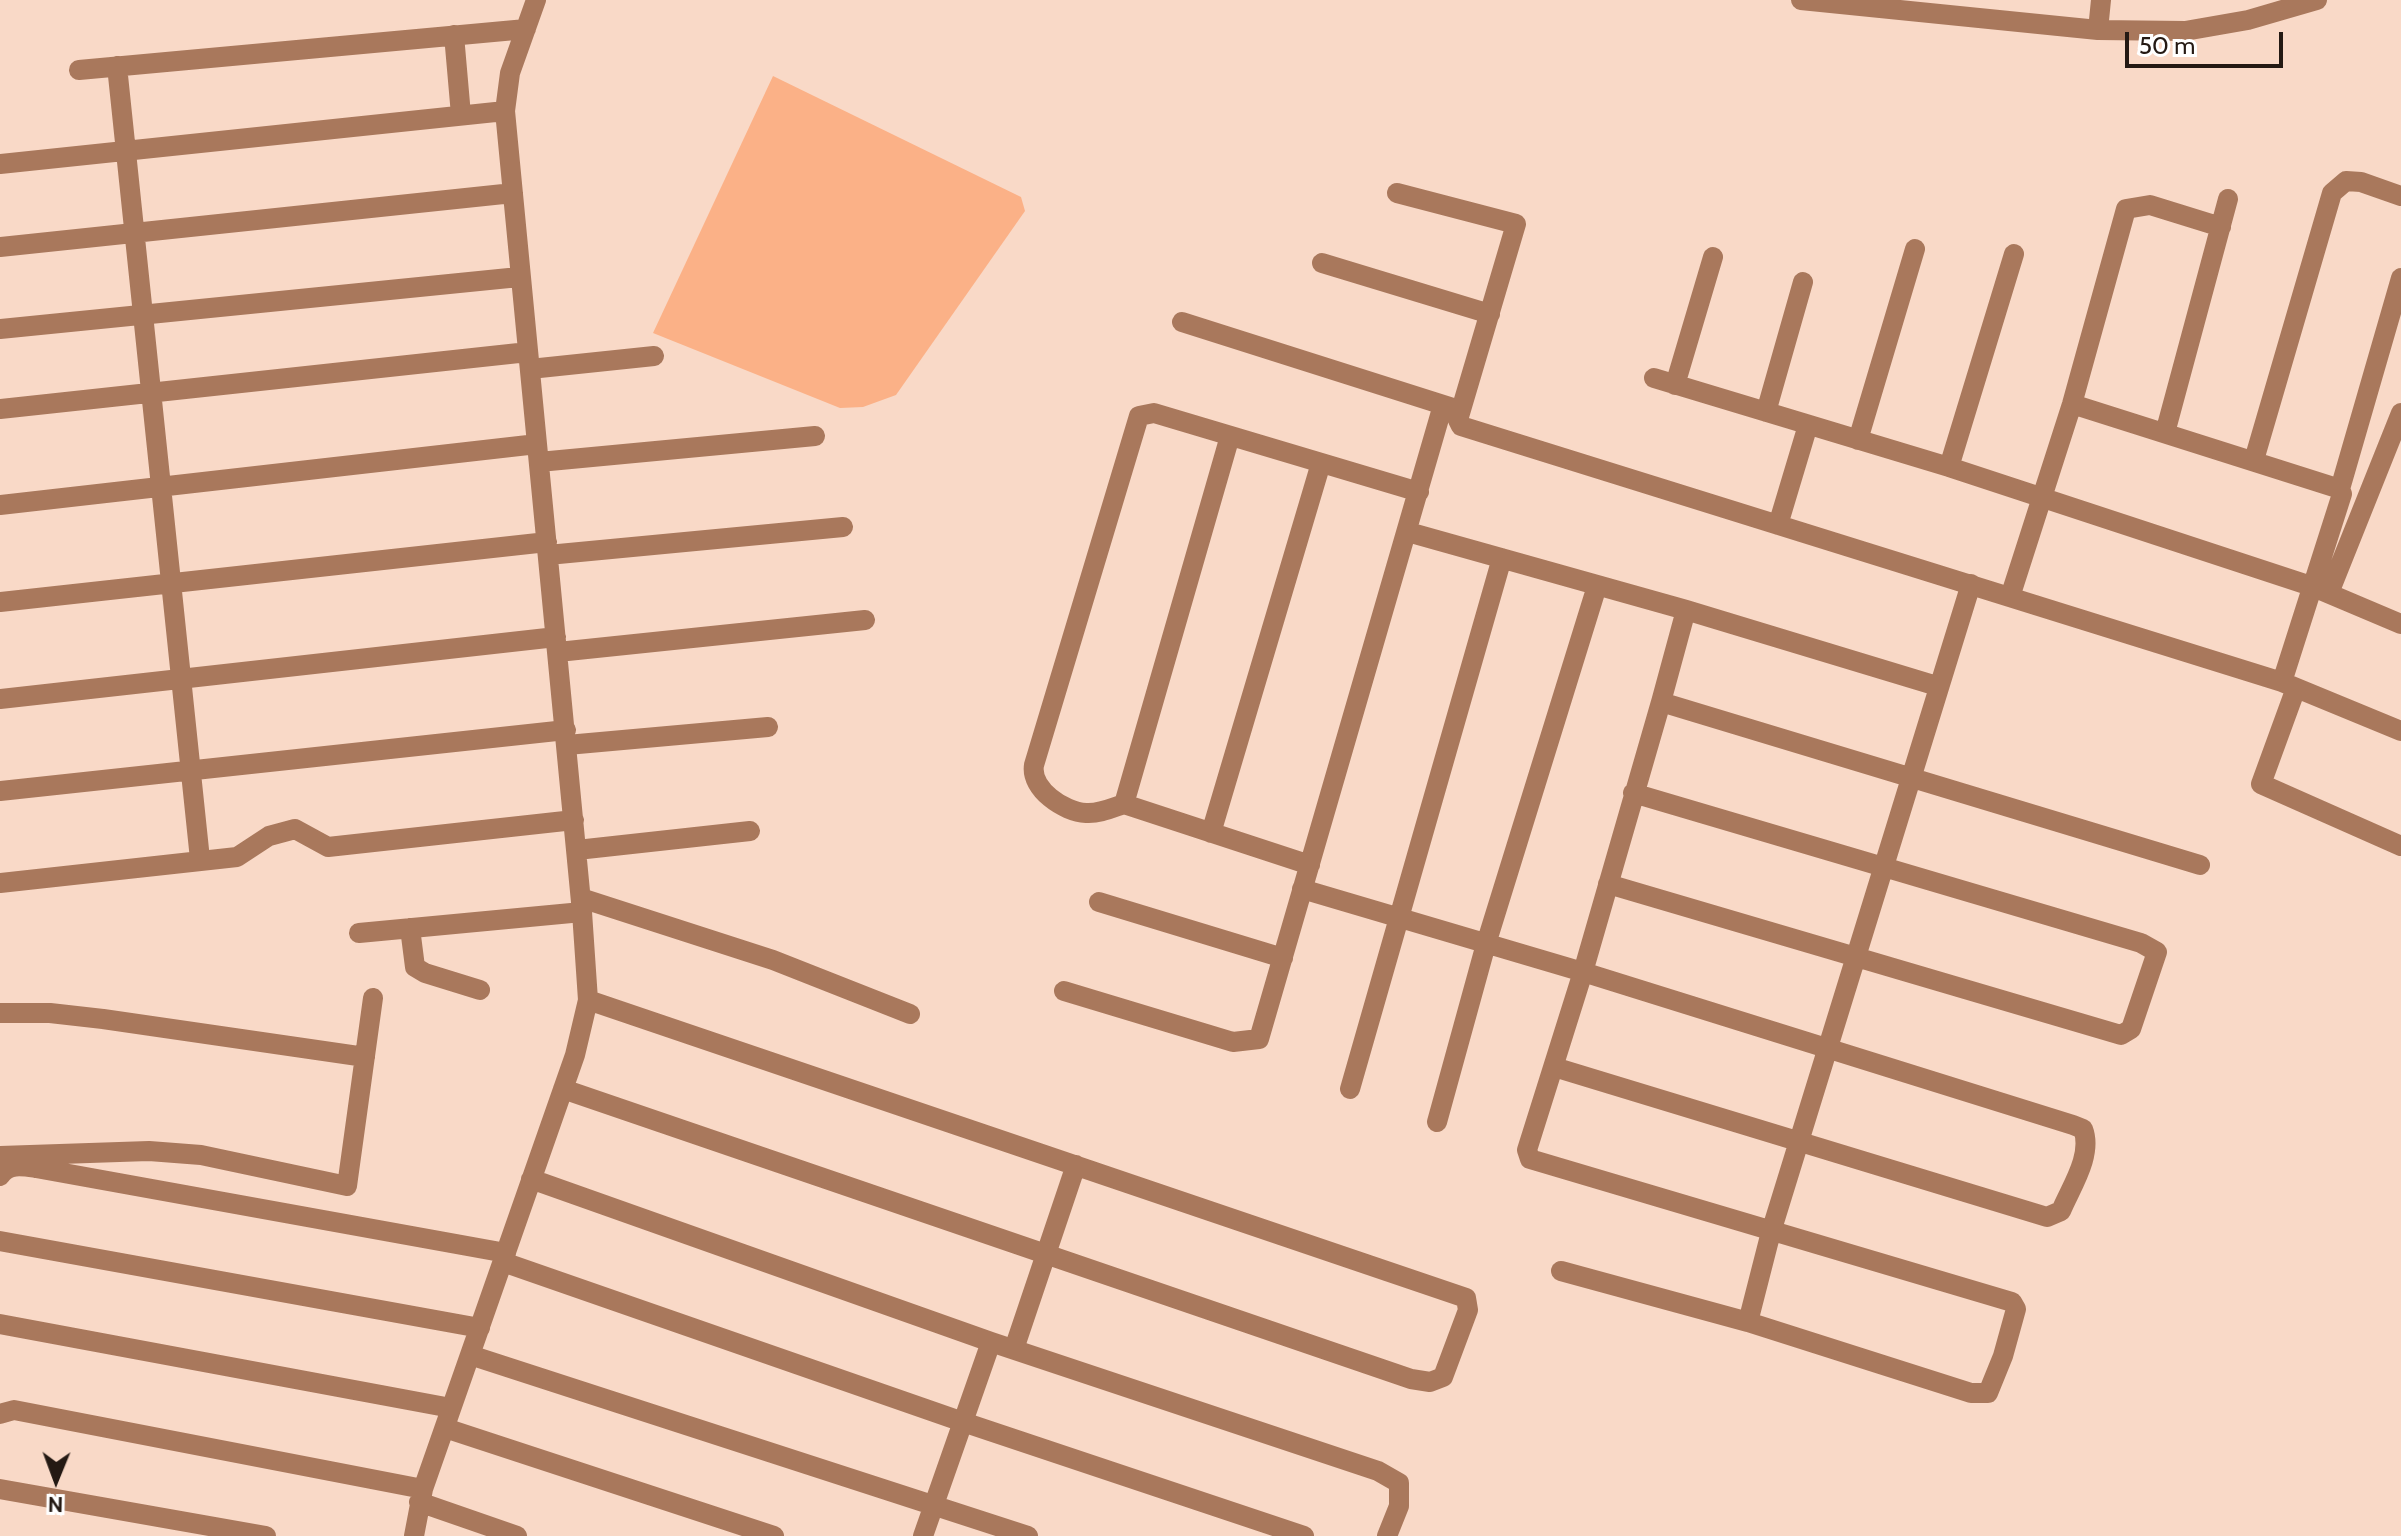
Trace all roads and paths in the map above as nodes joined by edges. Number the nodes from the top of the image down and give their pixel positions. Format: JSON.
{"nodes":[{"id":1,"x":536,"y":0,"type":"edge"},
{"id":2,"x":1801,"y":0,"type":"edge"},
{"id":3,"x":2101,"y":0,"type":"edge"},
{"id":4,"x":2317,"y":0,"type":"edge"},
{"id":5,"x":526,"y":29,"type":"junction"},
{"id":6,"x":2098,"y":30,"type":"junction"},
{"id":7,"x":454,"y":35,"type":"junction"},
{"id":8,"x":117,"y":66,"type":"junction"},
{"id":9,"x":79,"y":70,"type":"dead end"},
{"id":10,"x":505,"y":111,"type":"junction"},
{"id":11,"x":461,"y":115,"type":"junction"},
{"id":12,"x":125,"y":151,"type":"junction"},
{"id":13,"x":0,"y":164,"type":"edge"},
{"id":14,"x":513,"y":193,"type":"junction"},
{"id":15,"x":1397,"y":193,"type":"dead end"},
{"id":16,"x":2401,"y":196,"type":"edge"},
{"id":17,"x":2228,"y":199,"type":"dead end"},
{"id":18,"x":2221,"y":227,"type":"junction"},
{"id":19,"x":134,"y":233,"type":"junction"},
{"id":20,"x":0,"y":247,"type":"edge"},
{"id":21,"x":1915,"y":249,"type":"dead end"},
{"id":22,"x":2014,"y":254,"type":"dead end"},
{"id":23,"x":1713,"y":257,"type":"dead end"},
{"id":24,"x":1322,"y":263,"type":"dead end"},
{"id":25,"x":519,"y":277,"type":"junction"},
{"id":26,"x":2401,"y":278,"type":"edge"},
{"id":27,"x":1803,"y":282,"type":"dead end"},
{"id":28,"x":142,"y":314,"type":"junction"},
{"id":29,"x":1490,"y":314,"type":"junction"},
{"id":30,"x":1182,"y":322,"type":"dead end"},
{"id":31,"x":0,"y":329,"type":"edge"},
{"id":32,"x":654,"y":356,"type":"dead end"},
{"id":33,"x":529,"y":360,"type":"junction"},
{"id":34,"x":1654,"y":378,"type":"dead end"},
{"id":35,"x":1675,"y":385,"type":"junction"},
{"id":36,"x":150,"y":393,"type":"junction"},
{"id":37,"x":2072,"y":404,"type":"junction"},
{"id":38,"x":1452,"y":408,"type":"junction"},
{"id":39,"x":0,"y":409,"type":"edge"},
{"id":40,"x":1766,"y":412,"type":"junction"},
{"id":41,"x":2401,"y":413,"type":"edge"},
{"id":42,"x":1808,"y":425,"type":"junction"},
{"id":43,"x":2165,"y":433,"type":"junction"},
{"id":44,"x":815,"y":436,"type":"dead end"},
{"id":45,"x":1230,"y":436,"type":"junction"},
{"id":46,"x":1858,"y":440,"type":"junction"},
{"id":47,"x":538,"y":453,"type":"junction"},
{"id":48,"x":2254,"y":460,"type":"junction"},
{"id":49,"x":1321,"y":463,"type":"junction"},
{"id":50,"x":1949,"y":467,"type":"junction"},
{"id":51,"x":161,"y":487,"type":"junction"},
{"id":52,"x":2340,"y":489,"type":"junction"},
{"id":53,"x":1419,"y":492,"type":"junction"},
{"id":54,"x":2042,"y":499,"type":"junction"},
{"id":55,"x":0,"y":505,"type":"edge"},
{"id":56,"x":1778,"y":525,"type":"junction"},
{"id":57,"x":843,"y":527,"type":"dead end"},
{"id":58,"x":1408,"y":532,"type":"junction"},
{"id":59,"x":548,"y":549,"type":"junction"},
{"id":60,"x":1502,"y":558,"type":"junction"},
{"id":61,"x":171,"y":581,"type":"junction"},
{"id":62,"x":1971,"y":584,"type":"junction"},
{"id":63,"x":1597,"y":586,"type":"junction"},
{"id":64,"x":2320,"y":590,"type":"junction"},
{"id":65,"x":2010,"y":597,"type":"junction"},
{"id":66,"x":0,"y":602,"type":"edge"},
{"id":67,"x":1686,"y":610,"type":"junction"},
{"id":68,"x":865,"y":620,"type":"dead end"},
{"id":69,"x":2401,"y":624,"type":"edge"},
{"id":70,"x":557,"y":645,"type":"junction"},
{"id":71,"x":182,"y":677,"type":"junction"},
{"id":72,"x":2289,"y":685,"type":"junction"},
{"id":73,"x":1937,"y":686,"type":"junction"},
{"id":74,"x":0,"y":699,"type":"edge"},
{"id":75,"x":1661,"y":702,"type":"junction"},
{"id":76,"x":768,"y":727,"type":"dead end"},
{"id":77,"x":2401,"y":731,"type":"edge"},
{"id":78,"x":566,"y":738,"type":"junction"},
{"id":79,"x":192,"y":768,"type":"junction"},
{"id":80,"x":1910,"y":777,"type":"junction"},
{"id":81,"x":0,"y":791,"type":"edge"},
{"id":82,"x":1633,"y":793,"type":"junction"},
{"id":83,"x":1124,"y":804,"type":"junction"},
{"id":84,"x":574,"y":820,"type":"junction"},
{"id":85,"x":750,"y":831,"type":"dead end"},
{"id":86,"x":1211,"y":833,"type":"junction"},
{"id":87,"x":2401,"y":846,"type":"edge"},
{"id":88,"x":577,"y":850,"type":"junction"},
{"id":89,"x":200,"y":859,"type":"junction"},
{"id":90,"x":1310,"y":865,"type":"junction"},
{"id":91,"x":1883,"y":865,"type":"junction"},
{"id":92,"x":2200,"y":865,"type":"dead end"},
{"id":93,"x":0,"y":883,"type":"edge"},
{"id":94,"x":1608,"y":884,"type":"junction"},
{"id":95,"x":1302,"y":889,"type":"junction"},
{"id":96,"x":1099,"y":902,"type":"dead end"},
{"id":97,"x":581,"y":905,"type":"junction"},
{"id":98,"x":1397,"y":916,"type":"junction"},
{"id":99,"x":410,"y":928,"type":"junction"},
{"id":100,"x":359,"y":933,"type":"dead end"},
{"id":101,"x":1486,"y":944,"type":"junction"},
{"id":102,"x":1283,"y":958,"type":"junction"},
{"id":103,"x":1854,"y":958,"type":"junction"},
{"id":104,"x":1583,"y":972,"type":"junction"},
{"id":105,"x":480,"y":990,"type":"dead end"},
{"id":106,"x":1064,"y":991,"type":"dead end"},
{"id":107,"x":373,"y":998,"type":"dead end"},
{"id":108,"x":588,"y":1000,"type":"junction"},
{"id":109,"x":0,"y":1013,"type":"edge"},
{"id":110,"x":910,"y":1014,"type":"dead end"},
{"id":111,"x":1827,"y":1049,"type":"junction"},
{"id":112,"x":365,"y":1057,"type":"junction"},
{"id":113,"x":1554,"y":1067,"type":"junction"},
{"id":114,"x":563,"y":1089,"type":"junction"},
{"id":115,"x":1350,"y":1089,"type":"dead end"},
{"id":116,"x":1437,"y":1122,"type":"dead end"},
{"id":117,"x":1798,"y":1141,"type":"junction"},
{"id":118,"x":0,"y":1156,"type":"edge"},
{"id":119,"x":1076,"y":1165,"type":"junction"},
{"id":120,"x":0,"y":1176,"type":"edge"},
{"id":121,"x":531,"y":1179,"type":"junction"},
{"id":122,"x":1771,"y":1232,"type":"junction"},
{"id":123,"x":0,"y":1241,"type":"edge"},
{"id":124,"x":1046,"y":1255,"type":"junction"},
{"id":125,"x":504,"y":1257,"type":"junction"},
{"id":126,"x":1561,"y":1271,"type":"dead end"},
{"id":127,"x":1748,"y":1322,"type":"junction"},
{"id":128,"x":0,"y":1324,"type":"edge"},
{"id":129,"x":480,"y":1328,"type":"junction"},
{"id":130,"x":991,"y":1342,"type":"junction"},
{"id":131,"x":1014,"y":1349,"type":"junction"},
{"id":132,"x":470,"y":1355,"type":"junction"},
{"id":133,"x":0,"y":1414,"type":"edge"},
{"id":134,"x":448,"y":1418,"type":"junction"},
{"id":135,"x":963,"y":1422,"type":"junction"},
{"id":136,"x":0,"y":1489,"type":"edge"},
{"id":137,"x":421,"y":1495,"type":"junction"},
{"id":138,"x":933,"y":1506,"type":"junction"},
{"id":139,"x":266,"y":1536,"type":"edge"},
{"id":140,"x":414,"y":1536,"type":"edge"},
{"id":141,"x":517,"y":1536,"type":"edge"},
{"id":142,"x":774,"y":1536,"type":"edge"},
{"id":143,"x":923,"y":1536,"type":"edge"},
{"id":144,"x":1028,"y":1536,"type":"edge"},
{"id":145,"x":1304,"y":1536,"type":"edge"},
{"id":146,"x":1387,"y":1536,"type":"edge"}],
"edges":[{"from":1,"to":5,"type":"street"},
{"from":2,"to":6,"type":"street"},
{"from":3,"to":6,"type":"street"},
{"from":4,"to":6,"type":"street"},
{"from":5,"to":7,"type":"street"},
{"from":5,"to":10,"type":"street"},
{"from":7,"to":8,"type":"street"},
{"from":7,"to":11,"type":"street"},
{"from":8,"to":9,"type":"street"},
{"from":8,"to":12,"type":"street"},
{"from":10,"to":11,"type":"street"},
{"from":10,"to":14,"type":"street"},
{"from":11,"to":12,"type":"street"},
{"from":12,"to":13,"type":"street"},
{"from":12,"to":19,"type":"street"},
{"from":14,"to":19,"type":"street"},
{"from":14,"to":25,"type":"street"},
{"from":15,"to":29,"type":"street"},
{"from":16,"to":48,"type":"street"},
{"from":17,"to":18,"type":"street"},
{"from":18,"to":37,"type":"street"},
{"from":18,"to":43,"type":"street"},
{"from":19,"to":20,"type":"street"},
{"from":19,"to":28,"type":"street"},
{"from":21,"to":46,"type":"street"},
{"from":22,"to":50,"type":"street"},
{"from":23,"to":35,"type":"street"},
{"from":24,"to":29,"type":"street"},
{"from":25,"to":28,"type":"street"},
{"from":25,"to":33,"type":"street"},
{"from":26,"to":52,"type":"street"},
{"from":27,"to":40,"type":"street"},
{"from":28,"to":31,"type":"street"},
{"from":28,"to":36,"type":"street"},
{"from":29,"to":38,"type":"street"},
{"from":30,"to":38,"type":"street"},
{"from":32,"to":33,"type":"street"},
{"from":33,"to":36,"type":"street"},
{"from":33,"to":47,"type":"street"},
{"from":34,"to":35,"type":"street"},
{"from":35,"to":40,"type":"street"},
{"from":36,"to":39,"type":"street"},
{"from":36,"to":51,"type":"street"},
{"from":37,"to":43,"type":"street"},
{"from":37,"to":54,"type":"street"},
{"from":38,"to":53,"type":"street"},
{"from":38,"to":56,"type":"street"},
{"from":40,"to":42,"type":"street"},
{"from":41,"to":64,"type":"street"},
{"from":42,"to":46,"type":"street"},
{"from":42,"to":56,"type":"street"},
{"from":43,"to":48,"type":"street"},
{"from":44,"to":47,"type":"street"},
{"from":45,"to":49,"type":"street"},
{"from":45,"to":83,"type":"street"},
{"from":45,"to":83,"type":"street"},
{"from":46,"to":50,"type":"street"},
{"from":47,"to":51,"type":"street"},
{"from":47,"to":59,"type":"street"},
{"from":48,"to":52,"type":"street"},
{"from":49,"to":53,"type":"street"},
{"from":49,"to":86,"type":"street"},
{"from":50,"to":54,"type":"street"},
{"from":51,"to":55,"type":"street"},
{"from":51,"to":61,"type":"street"},
{"from":52,"to":64,"type":"street"},
{"from":53,"to":58,"type":"street"},
{"from":54,"to":64,"type":"street"},
{"from":54,"to":65,"type":"street"},
{"from":56,"to":62,"type":"street"},
{"from":57,"to":59,"type":"street"},
{"from":58,"to":60,"type":"street"},
{"from":58,"to":90,"type":"street"},
{"from":59,"to":61,"type":"street"},
{"from":59,"to":70,"type":"street"},
{"from":60,"to":63,"type":"street"},
{"from":60,"to":98,"type":"street"},
{"from":61,"to":66,"type":"street"},
{"from":61,"to":71,"type":"street"},
{"from":62,"to":65,"type":"street"},
{"from":62,"to":73,"type":"street"},
{"from":63,"to":67,"type":"street"},
{"from":63,"to":101,"type":"street"},
{"from":64,"to":69,"type":"street"},
{"from":64,"to":72,"type":"street"},
{"from":65,"to":72,"type":"street"},
{"from":67,"to":73,"type":"street"},
{"from":67,"to":75,"type":"street"},
{"from":68,"to":70,"type":"street"},
{"from":70,"to":71,"type":"street"},
{"from":70,"to":78,"type":"street"},
{"from":71,"to":74,"type":"street"},
{"from":71,"to":79,"type":"street"},
{"from":72,"to":77,"type":"street"},
{"from":72,"to":87,"type":"street"},
{"from":73,"to":80,"type":"street"},
{"from":75,"to":80,"type":"street"},
{"from":75,"to":82,"type":"street"},
{"from":76,"to":78,"type":"street"},
{"from":78,"to":79,"type":"street"},
{"from":78,"to":84,"type":"street"},
{"from":79,"to":81,"type":"street"},
{"from":79,"to":89,"type":"street"},
{"from":80,"to":91,"type":"street"},
{"from":80,"to":92,"type":"street"},
{"from":82,"to":91,"type":"street"},
{"from":82,"to":94,"type":"street"},
{"from":83,"to":86,"type":"street"},
{"from":84,"to":88,"type":"street"},
{"from":84,"to":89,"type":"street"},
{"from":85,"to":88,"type":"street"},
{"from":86,"to":90,"type":"street"},
{"from":88,"to":97,"type":"street"},
{"from":89,"to":93,"type":"street"},
{"from":90,"to":95,"type":"street"},
{"from":91,"to":103,"type":"street"},
{"from":91,"to":103,"type":"street"},
{"from":94,"to":103,"type":"street"},
{"from":94,"to":104,"type":"street"},
{"from":95,"to":98,"type":"street"},
{"from":95,"to":102,"type":"street"},
{"from":96,"to":102,"type":"street"},
{"from":97,"to":99,"type":"street"},
{"from":97,"to":108,"type":"street"},
{"from":97,"to":110,"type":"street"},
{"from":98,"to":101,"type":"street"},
{"from":98,"to":115,"type":"street"},
{"from":99,"to":100,"type":"street"},
{"from":99,"to":105,"type":"street"},
{"from":101,"to":104,"type":"street"},
{"from":101,"to":116,"type":"street"},
{"from":102,"to":106,"type":"street"},
{"from":103,"to":111,"type":"street"},
{"from":104,"to":111,"type":"street"},
{"from":104,"to":113,"type":"street"},
{"from":107,"to":112,"type":"street"},
{"from":108,"to":114,"type":"street"},
{"from":108,"to":119,"type":"street"},
{"from":109,"to":112,"type":"street"},
{"from":111,"to":117,"type":"street"},
{"from":111,"to":117,"type":"street"},
{"from":112,"to":118,"type":"street"},
{"from":113,"to":117,"type":"street"},
{"from":113,"to":122,"type":"street"},
{"from":114,"to":121,"type":"street"},
{"from":114,"to":124,"type":"street"},
{"from":117,"to":122,"type":"street"},
{"from":119,"to":124,"type":"street"},
{"from":119,"to":124,"type":"street"},
{"from":120,"to":125,"type":"street"},
{"from":121,"to":125,"type":"street"},
{"from":121,"to":130,"type":"street"},
{"from":122,"to":127,"type":"street"},
{"from":122,"to":127,"type":"street"},
{"from":123,"to":129,"type":"street"},
{"from":124,"to":131,"type":"street"},
{"from":125,"to":129,"type":"street"},
{"from":125,"to":135,"type":"street"},
{"from":126,"to":127,"type":"street"},
{"from":128,"to":134,"type":"street"},
{"from":129,"to":132,"type":"street"},
{"from":130,"to":131,"type":"street"},
{"from":130,"to":135,"type":"street"},
{"from":131,"to":146,"type":"street"},
{"from":132,"to":134,"type":"street"},
{"from":132,"to":138,"type":"street"},
{"from":133,"to":137,"type":"street"},
{"from":134,"to":137,"type":"street"},
{"from":134,"to":142,"type":"street"},
{"from":135,"to":138,"type":"street"},
{"from":135,"to":145,"type":"street"},
{"from":136,"to":139,"type":"street"},
{"from":137,"to":140,"type":"street"},
{"from":137,"to":141,"type":"street"},
{"from":138,"to":143,"type":"street"},
{"from":138,"to":144,"type":"street"}]}
